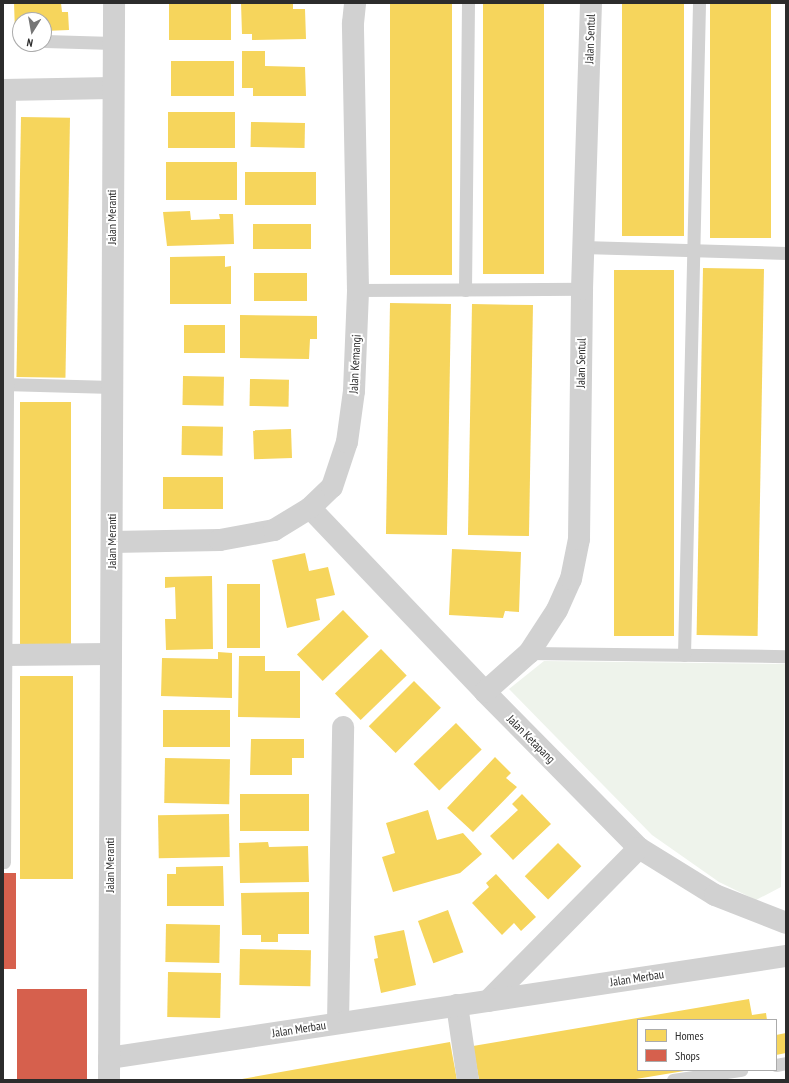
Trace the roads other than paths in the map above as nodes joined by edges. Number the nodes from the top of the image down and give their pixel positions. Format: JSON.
{"nodes":[{"id":1,"x":114,"y":3,"type":"edge"},
{"id":2,"x":355,"y":3,"type":"edge"},
{"id":3,"x":468,"y":3,"type":"edge"},
{"id":4,"x":591,"y":3,"type":"edge"},
{"id":5,"x":699,"y":3,"type":"edge"},
{"id":6,"x":52,"y":40,"type":"edge"},
{"id":7,"x":113,"y":43,"type":"junction"},
{"id":8,"x":112,"y":88,"type":"junction"},
{"id":9,"x":6,"y":90,"type":"edge"},
{"id":10,"x":583,"y":247,"type":"junction"},
{"id":11,"x":695,"y":250,"type":"junction"},
{"id":12,"x":786,"y":253,"type":"edge"},
{"id":13,"x":582,"y":289,"type":"junction"},
{"id":14,"x":358,"y":290,"type":"junction"},
{"id":15,"x":465,"y":290,"type":"junction"},
{"id":16,"x":5,"y":384,"type":"edge"},
{"id":17,"x":112,"y":387,"type":"junction"},
{"id":18,"x":310,"y":508,"type":"junction"},
{"id":19,"x":112,"y":542,"type":"junction"},
{"id":20,"x":529,"y":653,"type":"junction"},
{"id":21,"x":111,"y":654,"type":"junction"},
{"id":22,"x":684,"y":654,"type":"junction"},
{"id":23,"x":5,"y":655,"type":"edge"},
{"id":24,"x":786,"y":656,"type":"edge"},
{"id":25,"x":486,"y":692,"type":"junction"},
{"id":26,"x":342,"y":727,"type":"dead end"},
{"id":27,"x":639,"y":848,"type":"junction"},
{"id":28,"x":4,"y":862,"type":"dead end"},
{"id":29,"x":786,"y":923,"type":"edge"},
{"id":30,"x":786,"y":956,"type":"edge"},
{"id":31,"x":488,"y":1000,"type":"junction"},
{"id":32,"x":457,"y":1005,"type":"junction"},
{"id":33,"x":338,"y":1023,"type":"junction"},
{"id":34,"x":109,"y":1058,"type":"junction"},
{"id":35,"x":734,"y":1071,"type":"edge"},
{"id":36,"x":109,"y":1080,"type":"edge"},
{"id":37,"x":468,"y":1080,"type":"edge"},
{"id":38,"x":673,"y":1080,"type":"edge"}],
"edges":[{"from":1,"to":7,"type":"street","name":"Jalan Meranti"},
{"from":2,"to":14,"type":"street","name":"Jalan Kemangi"},
{"from":3,"to":15,"type":"lane"},
{"from":4,"to":10,"type":"street","name":"Jalan Sentul"},
{"from":5,"to":11,"type":"lane"},
{"from":6,"to":7,"type":"lane"},
{"from":7,"to":8,"type":"street","name":"Jalan Meranti"},
{"from":8,"to":9,"type":"street"},
{"from":8,"to":17,"type":"street","name":"Jalan Meranti"},
{"from":9,"to":16,"type":"lane"},
{"from":10,"to":11,"type":"lane"},
{"from":10,"to":13,"type":"street","name":"Jalan Sentul"},
{"from":11,"to":12,"type":"lane"},
{"from":11,"to":22,"type":"lane"},
{"from":13,"to":15,"type":"lane"},
{"from":13,"to":20,"type":"street","name":"Jalan Sentul"},
{"from":14,"to":15,"type":"lane"},
{"from":14,"to":18,"type":"street","name":"Jalan Kemangi"},
{"from":16,"to":17,"type":"lane"},
{"from":16,"to":23,"type":"lane"},
{"from":17,"to":19,"type":"street","name":"Jalan Meranti"},
{"from":18,"to":19,"type":"street","name":"Jalan Kemangi"},
{"from":18,"to":25,"type":"street","name":"Jalan Ketapang"},
{"from":19,"to":21,"type":"street","name":"Jalan Meranti"},
{"from":20,"to":22,"type":"lane"},
{"from":20,"to":25,"type":"street","name":"Jalan Sentul"},
{"from":21,"to":23,"type":"street"},
{"from":21,"to":34,"type":"street","name":"Jalan Meranti"},
{"from":22,"to":24,"type":"lane"},
{"from":23,"to":28,"type":"lane"},
{"from":25,"to":27,"type":"street","name":"Jalan Ketapang"},
{"from":26,"to":33,"type":"street"},
{"from":27,"to":29,"type":"street","name":"Jalan Ketapang"},
{"from":27,"to":31,"type":"street"},
{"from":30,"to":31,"type":"street","name":"Jalan Merbau"},
{"from":31,"to":32,"type":"street","name":"Jalan Merbau"},
{"from":32,"to":33,"type":"street","name":"Jalan Merbau"},
{"from":32,"to":37,"type":"street"},
{"from":33,"to":34,"type":"street","name":"Jalan Merbau"},
{"from":34,"to":36,"type":"street","name":"Jalan Meranti"},
{"from":35,"to":38,"type":"lane"}]}
